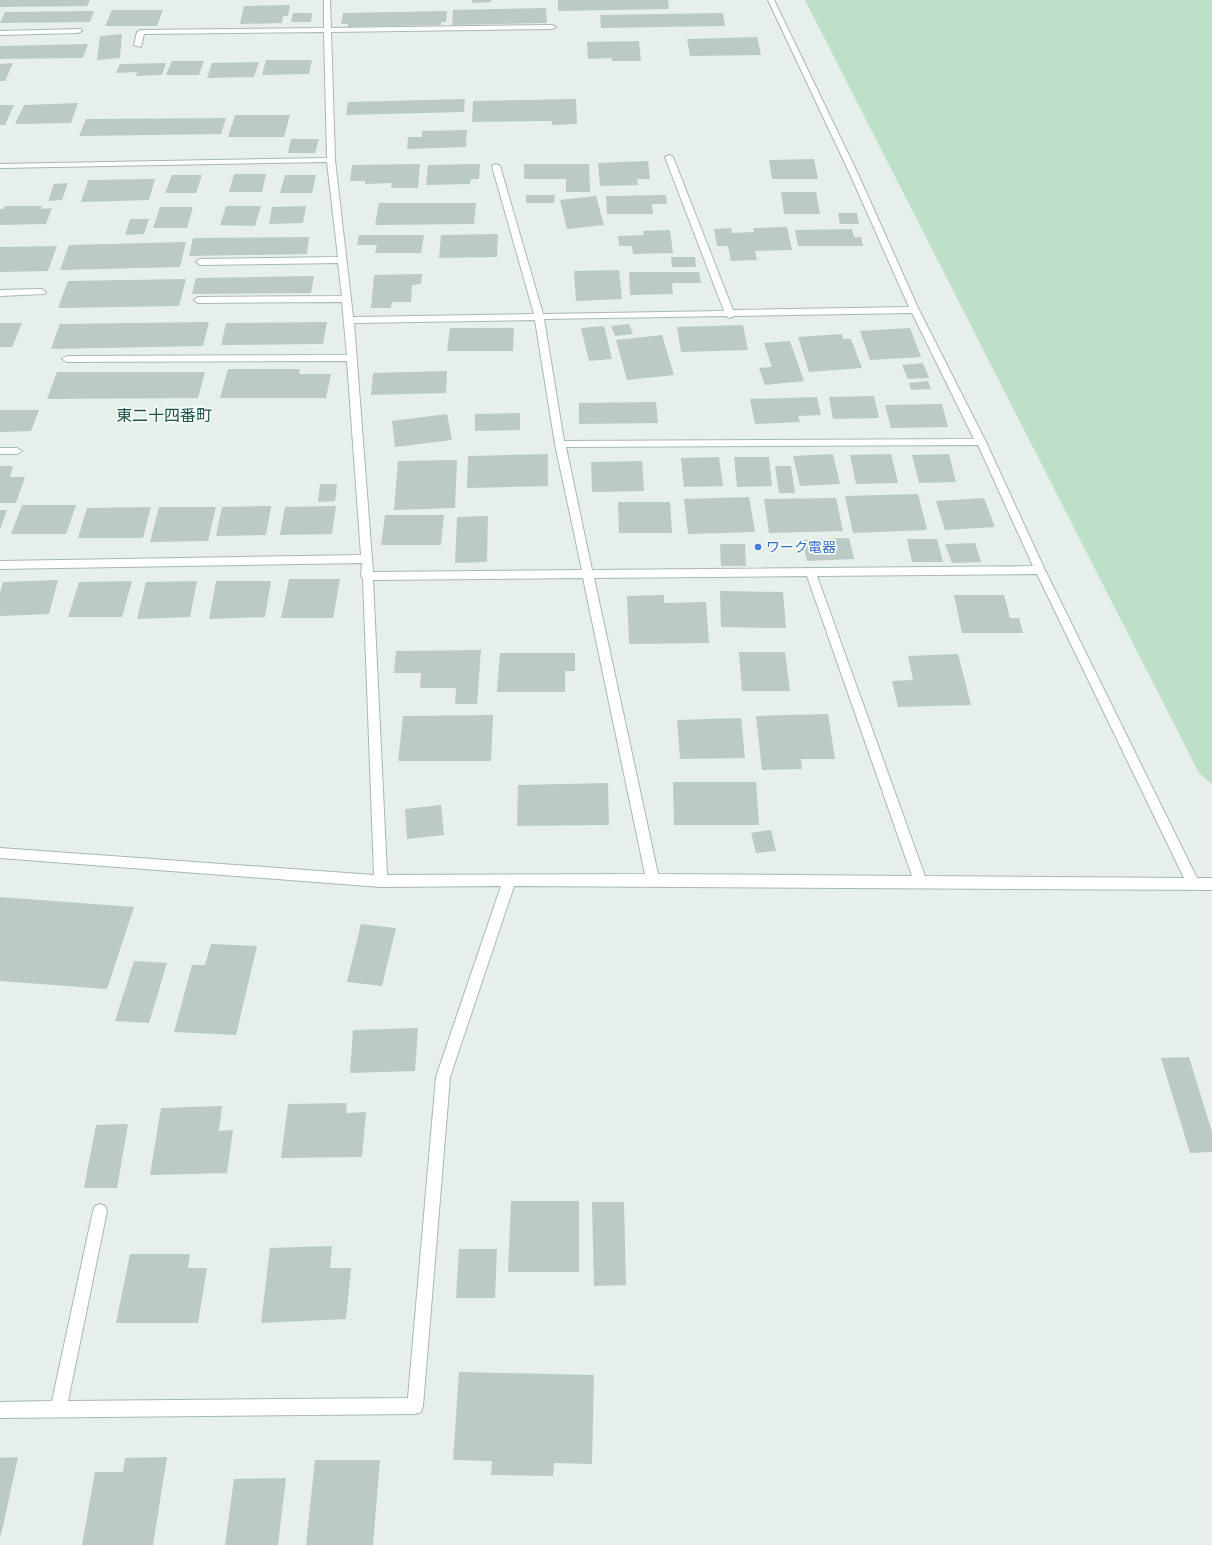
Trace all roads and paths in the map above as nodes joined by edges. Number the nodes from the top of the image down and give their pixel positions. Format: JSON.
{"nodes":[{"id":1,"x":327,"y":0,"type":"edge"},
{"id":2,"x":771,"y":0,"type":"edge"},
{"id":3,"x":552,"y":27,"type":"dead end"},
{"id":4,"x":328,"y":30,"type":"junction"},
{"id":5,"x":78,"y":31,"type":"dead end"},
{"id":6,"x":0,"y":33,"type":"edge"},
{"id":7,"x":138,"y":45,"type":"dead end"},
{"id":8,"x":669,"y":157,"type":"dead end"},
{"id":9,"x":330,"y":160,"type":"junction"},
{"id":10,"x":0,"y":166,"type":"edge"},
{"id":11,"x":496,"y":166,"type":"dead end"},
{"id":12,"x":341,"y":260,"type":"junction"},
{"id":13,"x":200,"y":262,"type":"dead end"},
{"id":14,"x":42,"y":292,"type":"dead end"},
{"id":15,"x":0,"y":293,"type":"edge"},
{"id":16,"x":346,"y":299,"type":"junction"},
{"id":17,"x":198,"y":300,"type":"dead end"},
{"id":18,"x":915,"y":310,"type":"junction"},
{"id":19,"x":730,"y":315,"type":"junction"},
{"id":20,"x":539,"y":317,"type":"junction"},
{"id":21,"x":349,"y":320,"type":"junction"},
{"id":22,"x":67,"y":358,"type":"dead end"},
{"id":23,"x":351,"y":358,"type":"junction"},
{"id":24,"x":981,"y":442,"type":"junction"},
{"id":25,"x":560,"y":444,"type":"junction"},
{"id":26,"x":0,"y":451,"type":"edge"},
{"id":27,"x":17,"y":451,"type":"dead end"},
{"id":28,"x":367,"y":559,"type":"junction"},
{"id":29,"x":0,"y":564,"type":"edge"},
{"id":30,"x":1040,"y":570,"type":"junction"},
{"id":31,"x":811,"y":573,"type":"junction"},
{"id":32,"x":587,"y":574,"type":"junction"},
{"id":33,"x":366,"y":576,"type":"junction"},
{"id":34,"x":0,"y":853,"type":"edge"},
{"id":35,"x":653,"y":880,"type":"junction"},
{"id":36,"x":382,"y":881,"type":"junction"},
{"id":37,"x":509,"y":881,"type":"junction"},
{"id":38,"x":920,"y":881,"type":"junction"},
{"id":39,"x":1212,"y":884,"type":"edge"},
{"id":40,"x":1194,"y":885,"type":"junction"},
{"id":41,"x":100,"y":1211,"type":"dead end"},
{"id":42,"x":58,"y":1409,"type":"junction"},
{"id":43,"x":0,"y":1410,"type":"edge"}],
"edges":[{"from":1,"to":4,"type":"street"},
{"from":2,"to":18,"type":"street"},
{"from":3,"to":4,"type":"street"},
{"from":4,"to":7,"type":"street"},
{"from":4,"to":9,"type":"street"},
{"from":5,"to":6,"type":"street"},
{"from":8,"to":19,"type":"street"},
{"from":9,"to":10,"type":"street"},
{"from":9,"to":12,"type":"street"},
{"from":11,"to":20,"type":"street"},
{"from":12,"to":13,"type":"street"},
{"from":12,"to":16,"type":"street"},
{"from":14,"to":15,"type":"street"},
{"from":16,"to":17,"type":"street"},
{"from":16,"to":21,"type":"street"},
{"from":18,"to":19,"type":"street"},
{"from":18,"to":24,"type":"street"},
{"from":19,"to":20,"type":"street"},
{"from":20,"to":21,"type":"street"},
{"from":20,"to":25,"type":"street"},
{"from":21,"to":23,"type":"street"},
{"from":22,"to":23,"type":"street"},
{"from":23,"to":28,"type":"street"},
{"from":24,"to":25,"type":"street"},
{"from":24,"to":30,"type":"street"},
{"from":25,"to":32,"type":"street"},
{"from":26,"to":27,"type":"street"},
{"from":28,"to":29,"type":"street"},
{"from":28,"to":33,"type":"street"},
{"from":30,"to":31,"type":"street"},
{"from":30,"to":40,"type":"street"},
{"from":31,"to":32,"type":"street"},
{"from":31,"to":38,"type":"street"},
{"from":32,"to":33,"type":"street"},
{"from":32,"to":35,"type":"street"},
{"from":33,"to":36,"type":"street"},
{"from":34,"to":36,"type":"street"},
{"from":35,"to":37,"type":"street"},
{"from":35,"to":38,"type":"street"},
{"from":36,"to":37,"type":"street"},
{"from":37,"to":42,"type":"street"},
{"from":38,"to":40,"type":"street"},
{"from":39,"to":40,"type":"street"},
{"from":41,"to":42,"type":"street"},
{"from":42,"to":43,"type":"street"}]}
